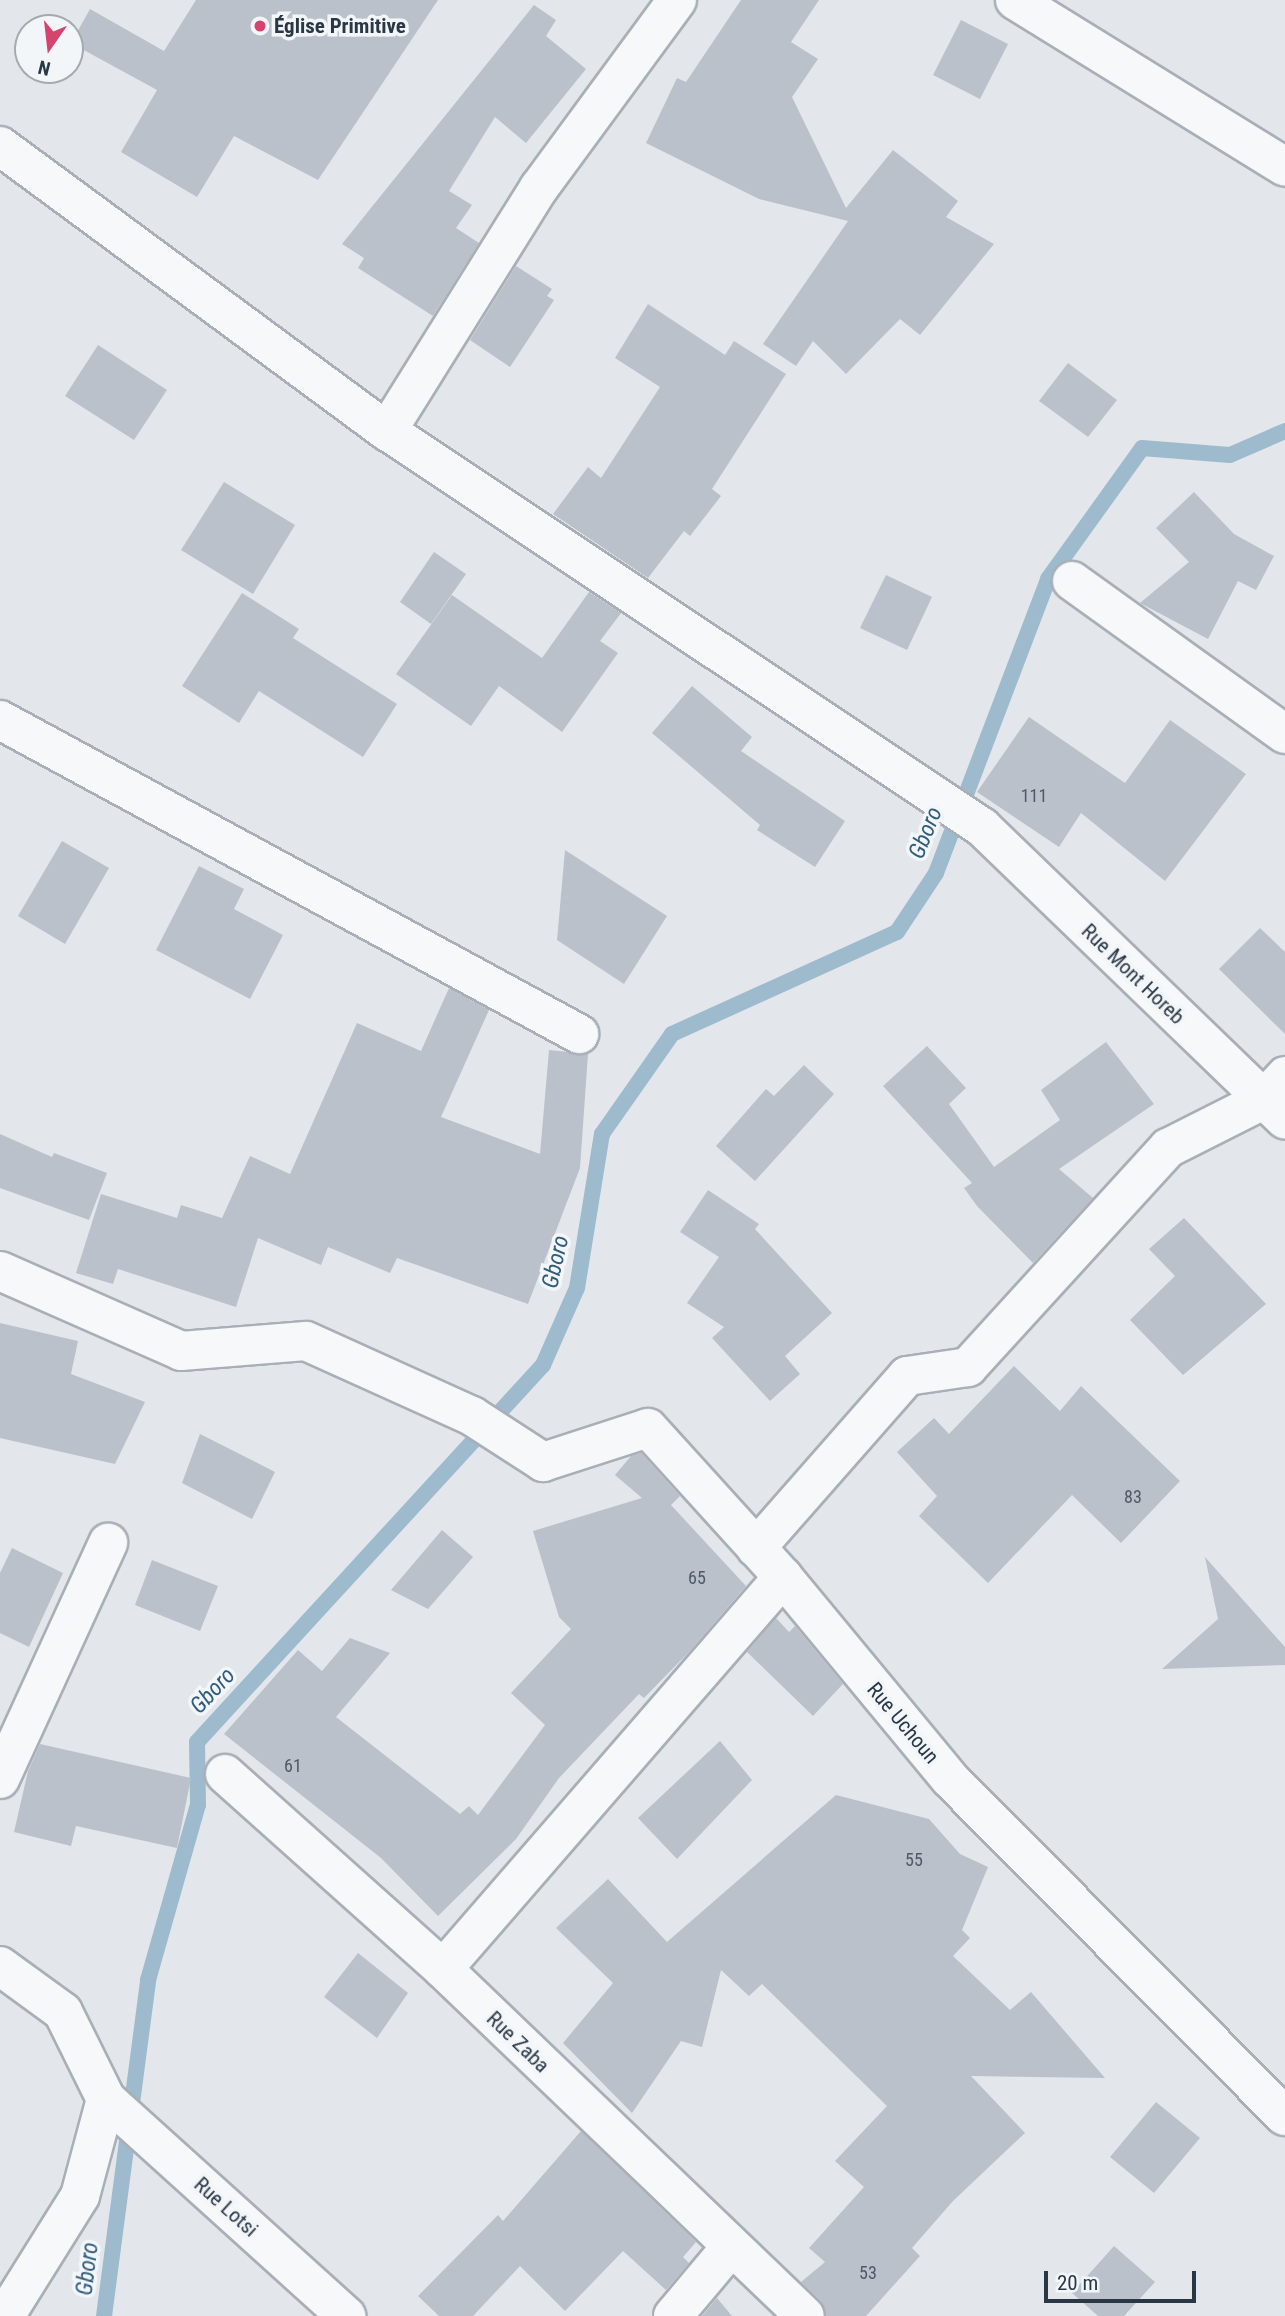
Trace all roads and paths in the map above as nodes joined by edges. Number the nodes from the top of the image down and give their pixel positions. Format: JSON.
{"nodes":[{"id":1,"x":677,"y":0,"type":"edge"},
{"id":2,"x":1015,"y":0,"type":"edge"},
{"id":3,"x":0,"y":146,"type":"edge"},
{"id":4,"x":1285,"y":167,"type":"edge"},
{"id":5,"x":387,"y":431,"type":"junction"},
{"id":6,"x":1072,"y":581,"type":"dead end"},
{"id":7,"x":0,"y":720,"type":"edge"},
{"id":8,"x":1285,"y":734,"type":"edge"},
{"id":9,"x":579,"y":1034,"type":"dead end"},
{"id":10,"x":1278,"y":1099,"type":"edge"},
{"id":11,"x":0,"y":1271,"type":"edge"},
{"id":12,"x":108,"y":1543,"type":"dead end"},
{"id":13,"x":756,"y":1548,"type":"junction"},
{"id":14,"x":783,"y":1577,"type":"junction"},
{"id":15,"x":225,"y":1774,"type":"dead end"},
{"id":16,"x":0,"y":1779,"type":"edge"},
{"id":17,"x":0,"y":1966,"type":"edge"},
{"id":18,"x":443,"y":1969,"type":"junction"},
{"id":19,"x":106,"y":2099,"type":"junction"},
{"id":20,"x":1285,"y":2116,"type":"edge"},
{"id":21,"x":731,"y":2247,"type":"junction"},
{"id":22,"x":5,"y":2316,"type":"edge"},
{"id":23,"x":346,"y":2316,"type":"edge"},
{"id":24,"x":673,"y":2316,"type":"edge"},
{"id":25,"x":806,"y":2316,"type":"edge"}],
"edges":[{"from":1,"to":5,"type":"street"},
{"from":2,"to":4,"type":"street"},
{"from":3,"to":5,"type":"street","name":"Rue Mont Horeb"},
{"from":5,"to":10,"type":"street","name":"Rue Mont Horeb"},
{"from":6,"to":8,"type":"street"},
{"from":7,"to":9,"type":"street"},
{"from":10,"to":13,"type":"street"},
{"from":11,"to":13,"type":"street","name":"Rue Uchoun"},
{"from":12,"to":16,"type":"street"},
{"from":13,"to":14,"type":"street","name":"Rue Uchoun"},
{"from":14,"to":18,"type":"street"},
{"from":14,"to":20,"type":"street","name":"Rue Uchoun"},
{"from":15,"to":18,"type":"street","name":"Rue Zaba"},
{"from":17,"to":19,"type":"street"},
{"from":18,"to":21,"type":"street","name":"Rue Zaba"},
{"from":19,"to":22,"type":"street"},
{"from":19,"to":23,"type":"street","name":"Rue Lotsi"},
{"from":21,"to":24,"type":"street"},
{"from":21,"to":25,"type":"street","name":"Rue Zaba"}]}
